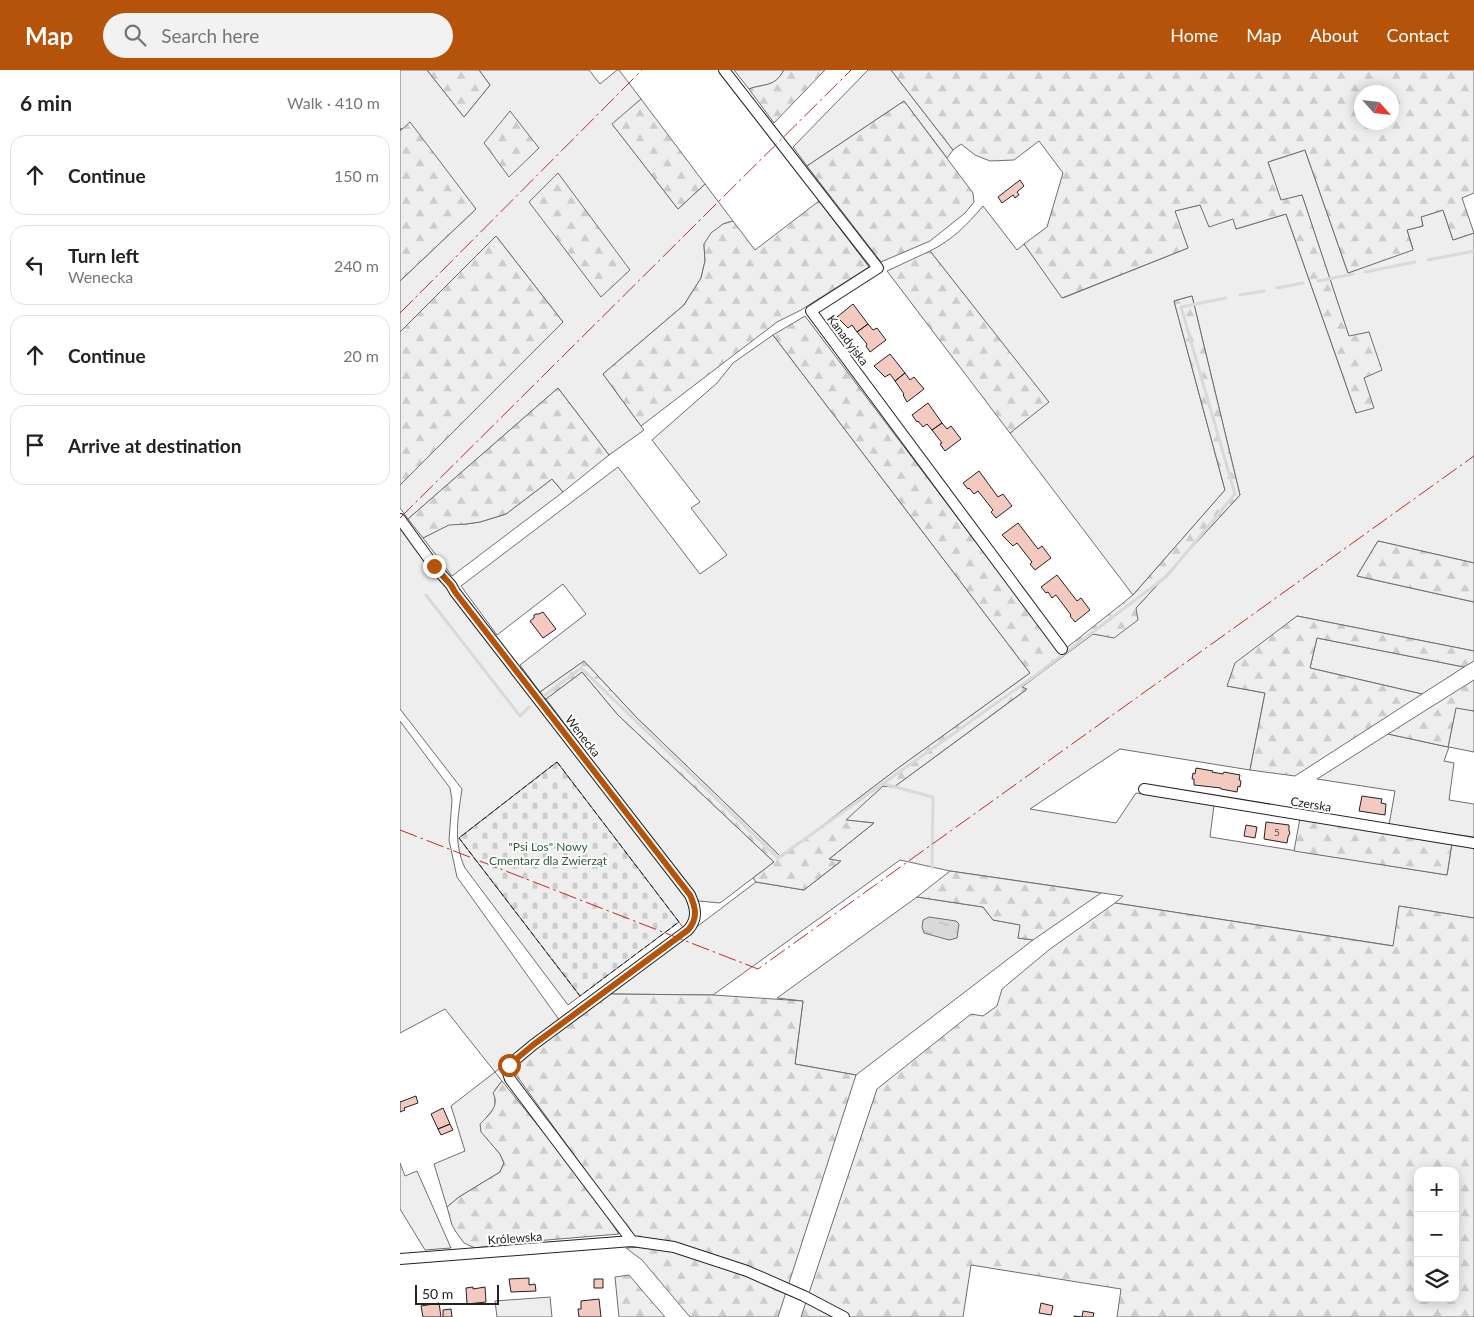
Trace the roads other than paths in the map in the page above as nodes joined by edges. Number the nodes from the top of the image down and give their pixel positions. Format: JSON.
{"nodes":[{"id":1,"x":724,"y":70,"type":"edge"},
{"id":2,"x":400,"y":519,"type":"edge"},
{"id":3,"x":1062,"y":649,"type":"dead end"},
{"id":4,"x":1144,"y":789,"type":"dead end"},
{"id":5,"x":1474,"y":844,"type":"edge"},
{"id":6,"x":632,"y":1241,"type":"junction"},
{"id":7,"x":400,"y":1259,"type":"edge"},
{"id":8,"x":844,"y":1317,"type":"edge"}],
"edges":[{"from":1,"to":3,"type":"street","name":"Kanadyjska"},
{"from":2,"to":6,"type":"street","name":"Wenecka"},
{"from":4,"to":5,"type":"street","name":"Czerska"},
{"from":6,"to":7,"type":"street","name":"Królewska"},
{"from":6,"to":8,"type":"street","name":"Królewska"}]}
